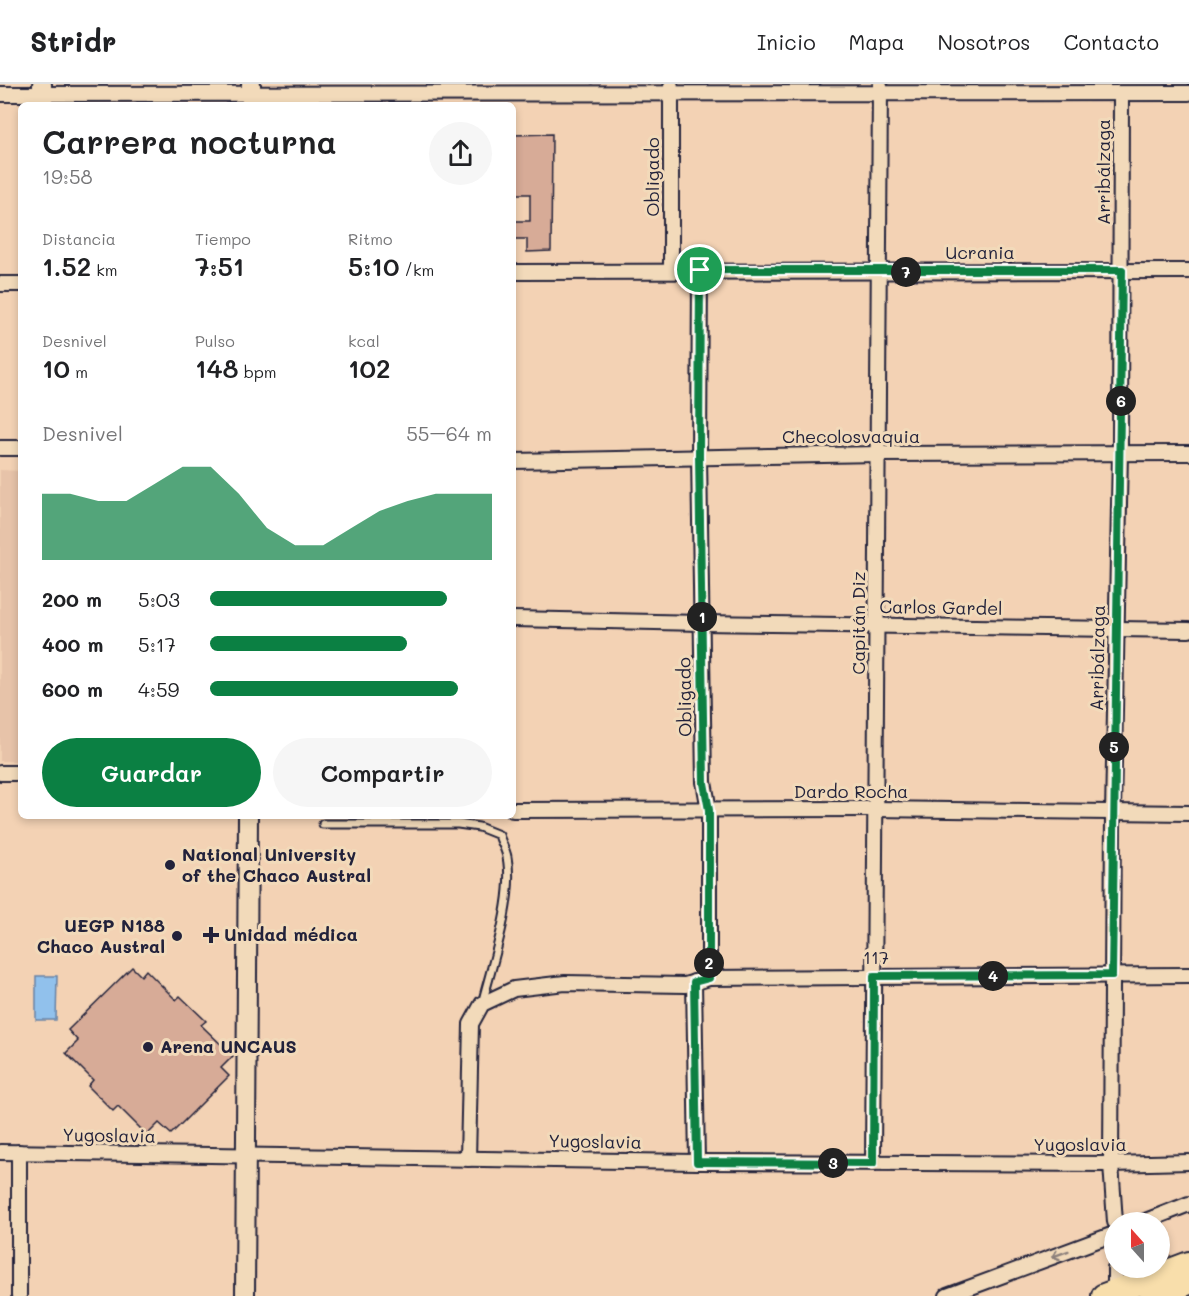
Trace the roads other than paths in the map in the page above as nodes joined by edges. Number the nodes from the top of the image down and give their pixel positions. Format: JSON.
{"nodes":[{"id":1,"x":671,"y":89,"type":"edge"},
{"id":2,"x":880,"y":89,"type":"edge"},
{"id":3,"x":1091,"y":89,"type":"edge"},
{"id":4,"x":1189,"y":93,"type":"edge"},
{"id":5,"x":0,"y":94,"type":"edge"},
{"id":6,"x":42,"y":94,"type":"edge"},
{"id":7,"x":251,"y":94,"type":"edge"},
{"id":8,"x":462,"y":94,"type":"edge"},
{"id":9,"x":1121,"y":94,"type":"junction"},
{"id":10,"x":671,"y":270,"type":"junction"},
{"id":11,"x":700,"y":270,"type":"junction"},
{"id":12,"x":1122,"y":270,"type":"junction"},
{"id":13,"x":1189,"y":271,"type":"edge"},
{"id":14,"x":516,"y":272,"type":"edge"},
{"id":15,"x":879,"y":272,"type":"junction"},
{"id":16,"x":0,"y":284,"type":"edge"},
{"id":17,"x":18,"y":284,"type":"edge"},
{"id":18,"x":0,"y":448,"type":"edge"},
{"id":19,"x":18,"y":448,"type":"edge"},
{"id":20,"x":1120,"y":453,"type":"junction"},
{"id":21,"x":1189,"y":453,"type":"edge"},
{"id":22,"x":878,"y":454,"type":"junction"},
{"id":23,"x":699,"y":456,"type":"junction"},
{"id":24,"x":516,"y":461,"type":"edge"},
{"id":25,"x":516,"y":619,"type":"edge"},
{"id":26,"x":702,"y":623,"type":"junction"},
{"id":27,"x":877,"y":625,"type":"junction"},
{"id":28,"x":1117,"y":629,"type":"junction"},
{"id":29,"x":1189,"y":630,"type":"edge"},
{"id":30,"x":0,"y":773,"type":"edge"},
{"id":31,"x":18,"y":773,"type":"edge"},
{"id":32,"x":875,"y":809,"type":"junction"},
{"id":33,"x":516,"y":810,"type":"edge"},
{"id":34,"x":709,"y":810,"type":"junction"},
{"id":35,"x":1113,"y":813,"type":"junction"},
{"id":36,"x":1189,"y":813,"type":"edge"},
{"id":37,"x":248,"y":819,"type":"edge"},
{"id":38,"x":323,"y":824,"type":"dead end"},
{"id":39,"x":1112,"y":975,"type":"junction"},
{"id":40,"x":1189,"y":975,"type":"edge"},
{"id":41,"x":874,"y":976,"type":"junction"},
{"id":42,"x":709,"y":978,"type":"junction"},
{"id":43,"x":694,"y":982,"type":"junction"},
{"id":44,"x":482,"y":1004,"type":"junction"},
{"id":45,"x":0,"y":1152,"type":"edge"},
{"id":46,"x":19,"y":1152,"type":"junction"},
{"id":47,"x":246,"y":1156,"type":"junction"},
{"id":48,"x":468,"y":1159,"type":"junction"},
{"id":49,"x":697,"y":1162,"type":"junction"},
{"id":50,"x":1189,"y":1162,"type":"edge"},
{"id":51,"x":873,"y":1163,"type":"junction"},
{"id":52,"x":1111,"y":1164,"type":"junction"},
{"id":53,"x":1189,"y":1204,"type":"edge"},
{"id":54,"x":1114,"y":1212,"type":"edge"},
{"id":55,"x":1169,"y":1212,"type":"edge"},
{"id":56,"x":1104,"y":1238,"type":"edge"},
{"id":57,"x":1189,"y":1264,"type":"edge"},
{"id":58,"x":1114,"y":1278,"type":"edge"},
{"id":59,"x":1189,"y":1282,"type":"edge"},
{"id":60,"x":1112,"y":1295,"type":"edge"},
{"id":61,"x":19,"y":1296,"type":"edge"},
{"id":62,"x":245,"y":1296,"type":"edge"},
{"id":63,"x":947,"y":1296,"type":"edge"},
{"id":64,"x":1153,"y":1296,"type":"edge"}],
"edges":[{"from":1,"to":2,"type":"street"},
{"from":1,"to":8,"type":"street"},
{"from":1,"to":10,"type":"street","name":"Obligado"},
{"from":2,"to":3,"type":"street"},
{"from":2,"to":15,"type":"street","name":"Capitán Diz"},
{"from":3,"to":9,"type":"street"},
{"from":4,"to":9,"type":"street"},
{"from":5,"to":6,"type":"street"},
{"from":6,"to":7,"type":"street"},
{"from":7,"to":8,"type":"street"},
{"from":9,"to":12,"type":"street","name":"Arribálzaga"},
{"from":10,"to":11,"type":"street","name":"Ucrania"},
{"from":10,"to":14,"type":"street","name":"Ucrania"},
{"from":11,"to":15,"type":"street","name":"Ucrania"},
{"from":11,"to":23,"type":"street","name":"Obligado"},
{"from":12,"to":13,"type":"street","name":"Ucrania"},
{"from":12,"to":15,"type":"street","name":"Ucrania"},
{"from":12,"to":20,"type":"street","name":"Arribálzaga"},
{"from":15,"to":22,"type":"street","name":"Capitán Diz"},
{"from":16,"to":17,"type":"street"},
{"from":18,"to":19,"type":"street"},
{"from":20,"to":21,"type":"street","name":"Checolosvaquia"},
{"from":20,"to":22,"type":"street","name":"Checolosvaquia"},
{"from":20,"to":28,"type":"street","name":"Arribálzaga"},
{"from":22,"to":23,"type":"street","name":"Checolosvaquia"},
{"from":22,"to":27,"type":"street","name":"Capitán Diz"},
{"from":23,"to":24,"type":"street","name":"Checolosvaquia"},
{"from":23,"to":26,"type":"street","name":"Obligado"},
{"from":25,"to":26,"type":"street","name":"Carlos Gardel"},
{"from":26,"to":27,"type":"street","name":"Carlos Gardel"},
{"from":26,"to":34,"type":"street","name":"Obligado"},
{"from":27,"to":28,"type":"street","name":"Carlos Gardel"},
{"from":27,"to":32,"type":"street","name":"Capitán Diz"},
{"from":28,"to":29,"type":"street","name":"Carlos Gardel"},
{"from":28,"to":35,"type":"street","name":"Arribálzaga"},
{"from":30,"to":31,"type":"street"},
{"from":32,"to":34,"type":"street","name":"Dardo Rocha"},
{"from":32,"to":35,"type":"street","name":"Dardo Rocha"},
{"from":32,"to":41,"type":"street","name":"Capitán Diz"},
{"from":33,"to":34,"type":"street","name":"Dardo Rocha"},
{"from":34,"to":42,"type":"street","name":"Obligado"},
{"from":35,"to":36,"type":"street","name":"Dardo Rocha"},
{"from":35,"to":39,"type":"street","name":"Arribálzaga"},
{"from":37,"to":47,"type":"main road"},
{"from":38,"to":44,"type":"lane"},
{"from":39,"to":40,"type":"street","name":"117"},
{"from":39,"to":41,"type":"street","name":"117"},
{"from":39,"to":52,"type":"street","name":"Arribálzaga"},
{"from":41,"to":42,"type":"street","name":"117"},
{"from":41,"to":51,"type":"street","name":"Capitán Diz"},
{"from":42,"to":43,"type":"street","name":"117"},
{"from":43,"to":44,"type":"street","name":"117"},
{"from":43,"to":49,"type":"street"},
{"from":44,"to":48,"type":"street"},
{"from":45,"to":46,"type":"street","name":"Yugoslavia"},
{"from":46,"to":47,"type":"street","name":"Yugoslavia"},
{"from":46,"to":61,"type":"street"},
{"from":47,"to":48,"type":"street","name":"Yugoslavia"},
{"from":47,"to":62,"type":"main road"},
{"from":48,"to":49,"type":"street","name":"Yugoslavia"},
{"from":49,"to":51,"type":"street","name":"Yugoslavia"},
{"from":50,"to":52,"type":"street","name":"Yugoslavia"},
{"from":51,"to":52,"type":"street","name":"Yugoslavia"},
{"from":52,"to":54,"type":"street","name":"Arribálzaga"},
{"from":53,"to":55,"type":"street"},
{"from":56,"to":63,"type":"street","one_way":true},
{"from":57,"to":60,"type":"highway"},
{"from":58,"to":60,"type":"street"},
{"from":59,"to":64,"type":"highway"}]}
